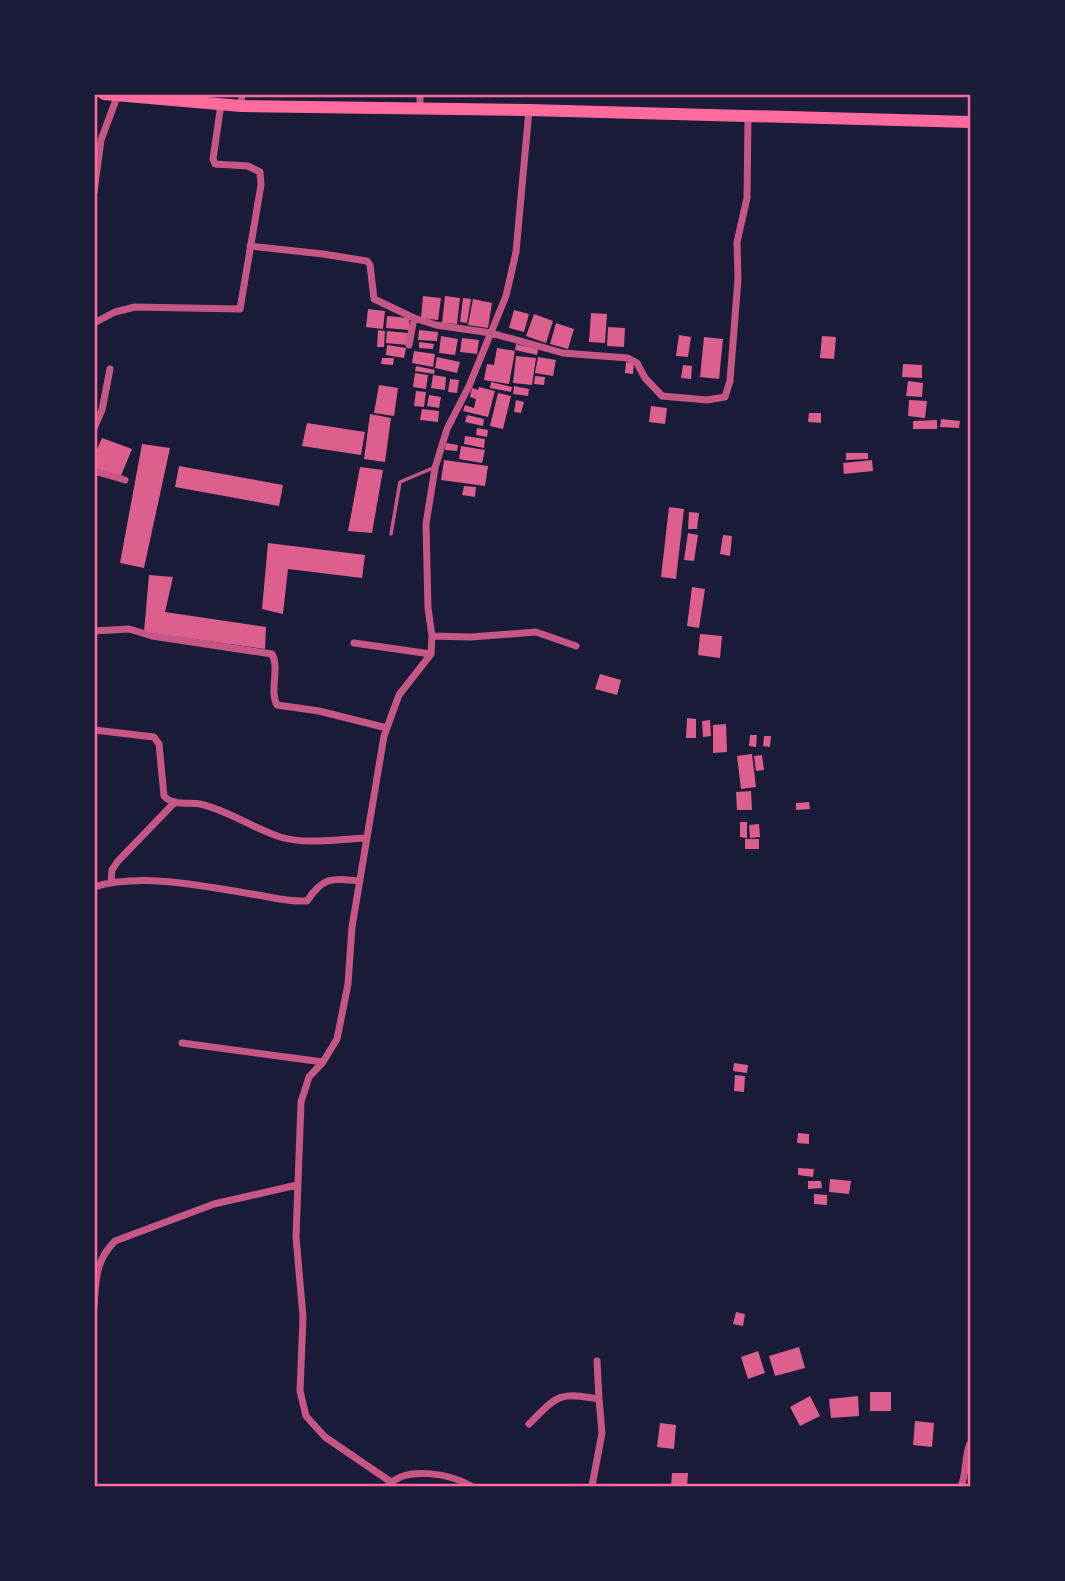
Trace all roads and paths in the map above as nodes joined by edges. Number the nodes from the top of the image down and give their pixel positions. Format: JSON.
{"nodes":[{"id":1,"x":420,"y":94,"type":"edge"},
{"id":2,"x":110,"y":96,"type":"edge"},
{"id":3,"x":241,"y":100,"type":"edge"},
{"id":4,"x":221,"y":104,"type":"junction"},
{"id":5,"x":420,"y":110,"type":"junction"},
{"id":6,"x":529,"y":110,"type":"junction"},
{"id":7,"x":748,"y":117,"type":"junction"},
{"id":8,"x":971,"y":122,"type":"edge"},
{"id":9,"x":94,"y":192,"type":"edge"},
{"id":10,"x":250,"y":246,"type":"junction"},
{"id":11,"x":414,"y":318,"type":"junction"},
{"id":12,"x":94,"y":323,"type":"edge"},
{"id":13,"x":491,"y":333,"type":"junction"},
{"id":14,"x":409,"y":345,"type":"dead end"},
{"id":15,"x":110,"y":369,"type":"dead end"},
{"id":16,"x":94,"y":428,"type":"edge"},
{"id":17,"x":435,"y":468,"type":"junction"},
{"id":18,"x":95,"y":473,"type":"edge"},
{"id":19,"x":125,"y":480,"type":"dead end"},
{"id":20,"x":391,"y":534,"type":"dead end"},
{"id":21,"x":94,"y":631,"type":"edge"},
{"id":22,"x":432,"y":636,"type":"junction"},
{"id":23,"x":354,"y":643,"type":"dead end"},
{"id":24,"x":576,"y":646,"type":"dead end"},
{"id":25,"x":431,"y":654,"type":"junction"},
{"id":26,"x":387,"y":728,"type":"junction"},
{"id":27,"x":94,"y":730,"type":"edge"},
{"id":28,"x":175,"y":802,"type":"junction"},
{"id":29,"x":366,"y":838,"type":"junction"},
{"id":30,"x":360,"y":881,"type":"junction"},
{"id":31,"x":111,"y":882,"type":"junction"},
{"id":32,"x":94,"y":887,"type":"edge"},
{"id":33,"x":182,"y":1043,"type":"dead end"},
{"id":34,"x":323,"y":1062,"type":"junction"},
{"id":35,"x":297,"y":1185,"type":"junction"},
{"id":36,"x":94,"y":1307,"type":"edge"},
{"id":37,"x":597,"y":1361,"type":"dead end"},
{"id":38,"x":599,"y":1399,"type":"junction"},
{"id":39,"x":529,"y":1424,"type":"dead end"},
{"id":40,"x":971,"y":1444,"type":"edge"},
{"id":41,"x":390,"y":1485,"type":"edge"},
{"id":42,"x":471,"y":1486,"type":"edge"},
{"id":43,"x":592,"y":1486,"type":"edge"},
{"id":44,"x":961,"y":1486,"type":"edge"}],
"edges":[{"from":1,"to":5,"type":"street"},
{"from":2,"to":4,"type":"main road"},
{"from":2,"to":9,"type":"street"},
{"from":3,"to":4,"type":"main road"},
{"from":3,"to":5,"type":"main road"},
{"from":4,"to":10,"type":"street"},
{"from":5,"to":6,"type":"main road"},
{"from":6,"to":7,"type":"main road"},
{"from":6,"to":13,"type":"street"},
{"from":7,"to":8,"type":"main road"},
{"from":7,"to":13,"type":"street"},
{"from":10,"to":11,"type":"street"},
{"from":10,"to":12,"type":"street"},
{"from":11,"to":13,"type":"street"},
{"from":11,"to":14,"type":"street"},
{"from":13,"to":17,"type":"street"},
{"from":15,"to":16,"type":"street"},
{"from":17,"to":20,"type":"lane"},
{"from":17,"to":22,"type":"street"},
{"from":18,"to":19,"type":"street"},
{"from":21,"to":26,"type":"street"},
{"from":22,"to":24,"type":"street"},
{"from":22,"to":25,"type":"street"},
{"from":23,"to":25,"type":"street"},
{"from":25,"to":26,"type":"street"},
{"from":26,"to":29,"type":"street"},
{"from":27,"to":28,"type":"street"},
{"from":28,"to":29,"type":"street"},
{"from":28,"to":31,"type":"street"},
{"from":29,"to":30,"type":"street"},
{"from":30,"to":31,"type":"street"},
{"from":30,"to":34,"type":"street"},
{"from":31,"to":32,"type":"street"},
{"from":33,"to":34,"type":"street"},
{"from":34,"to":35,"type":"street"},
{"from":35,"to":36,"type":"street"},
{"from":35,"to":41,"type":"street"},
{"from":37,"to":38,"type":"street"},
{"from":38,"to":39,"type":"street"},
{"from":38,"to":43,"type":"street"},
{"from":40,"to":44,"type":"street"},
{"from":41,"to":42,"type":"street"}]}
